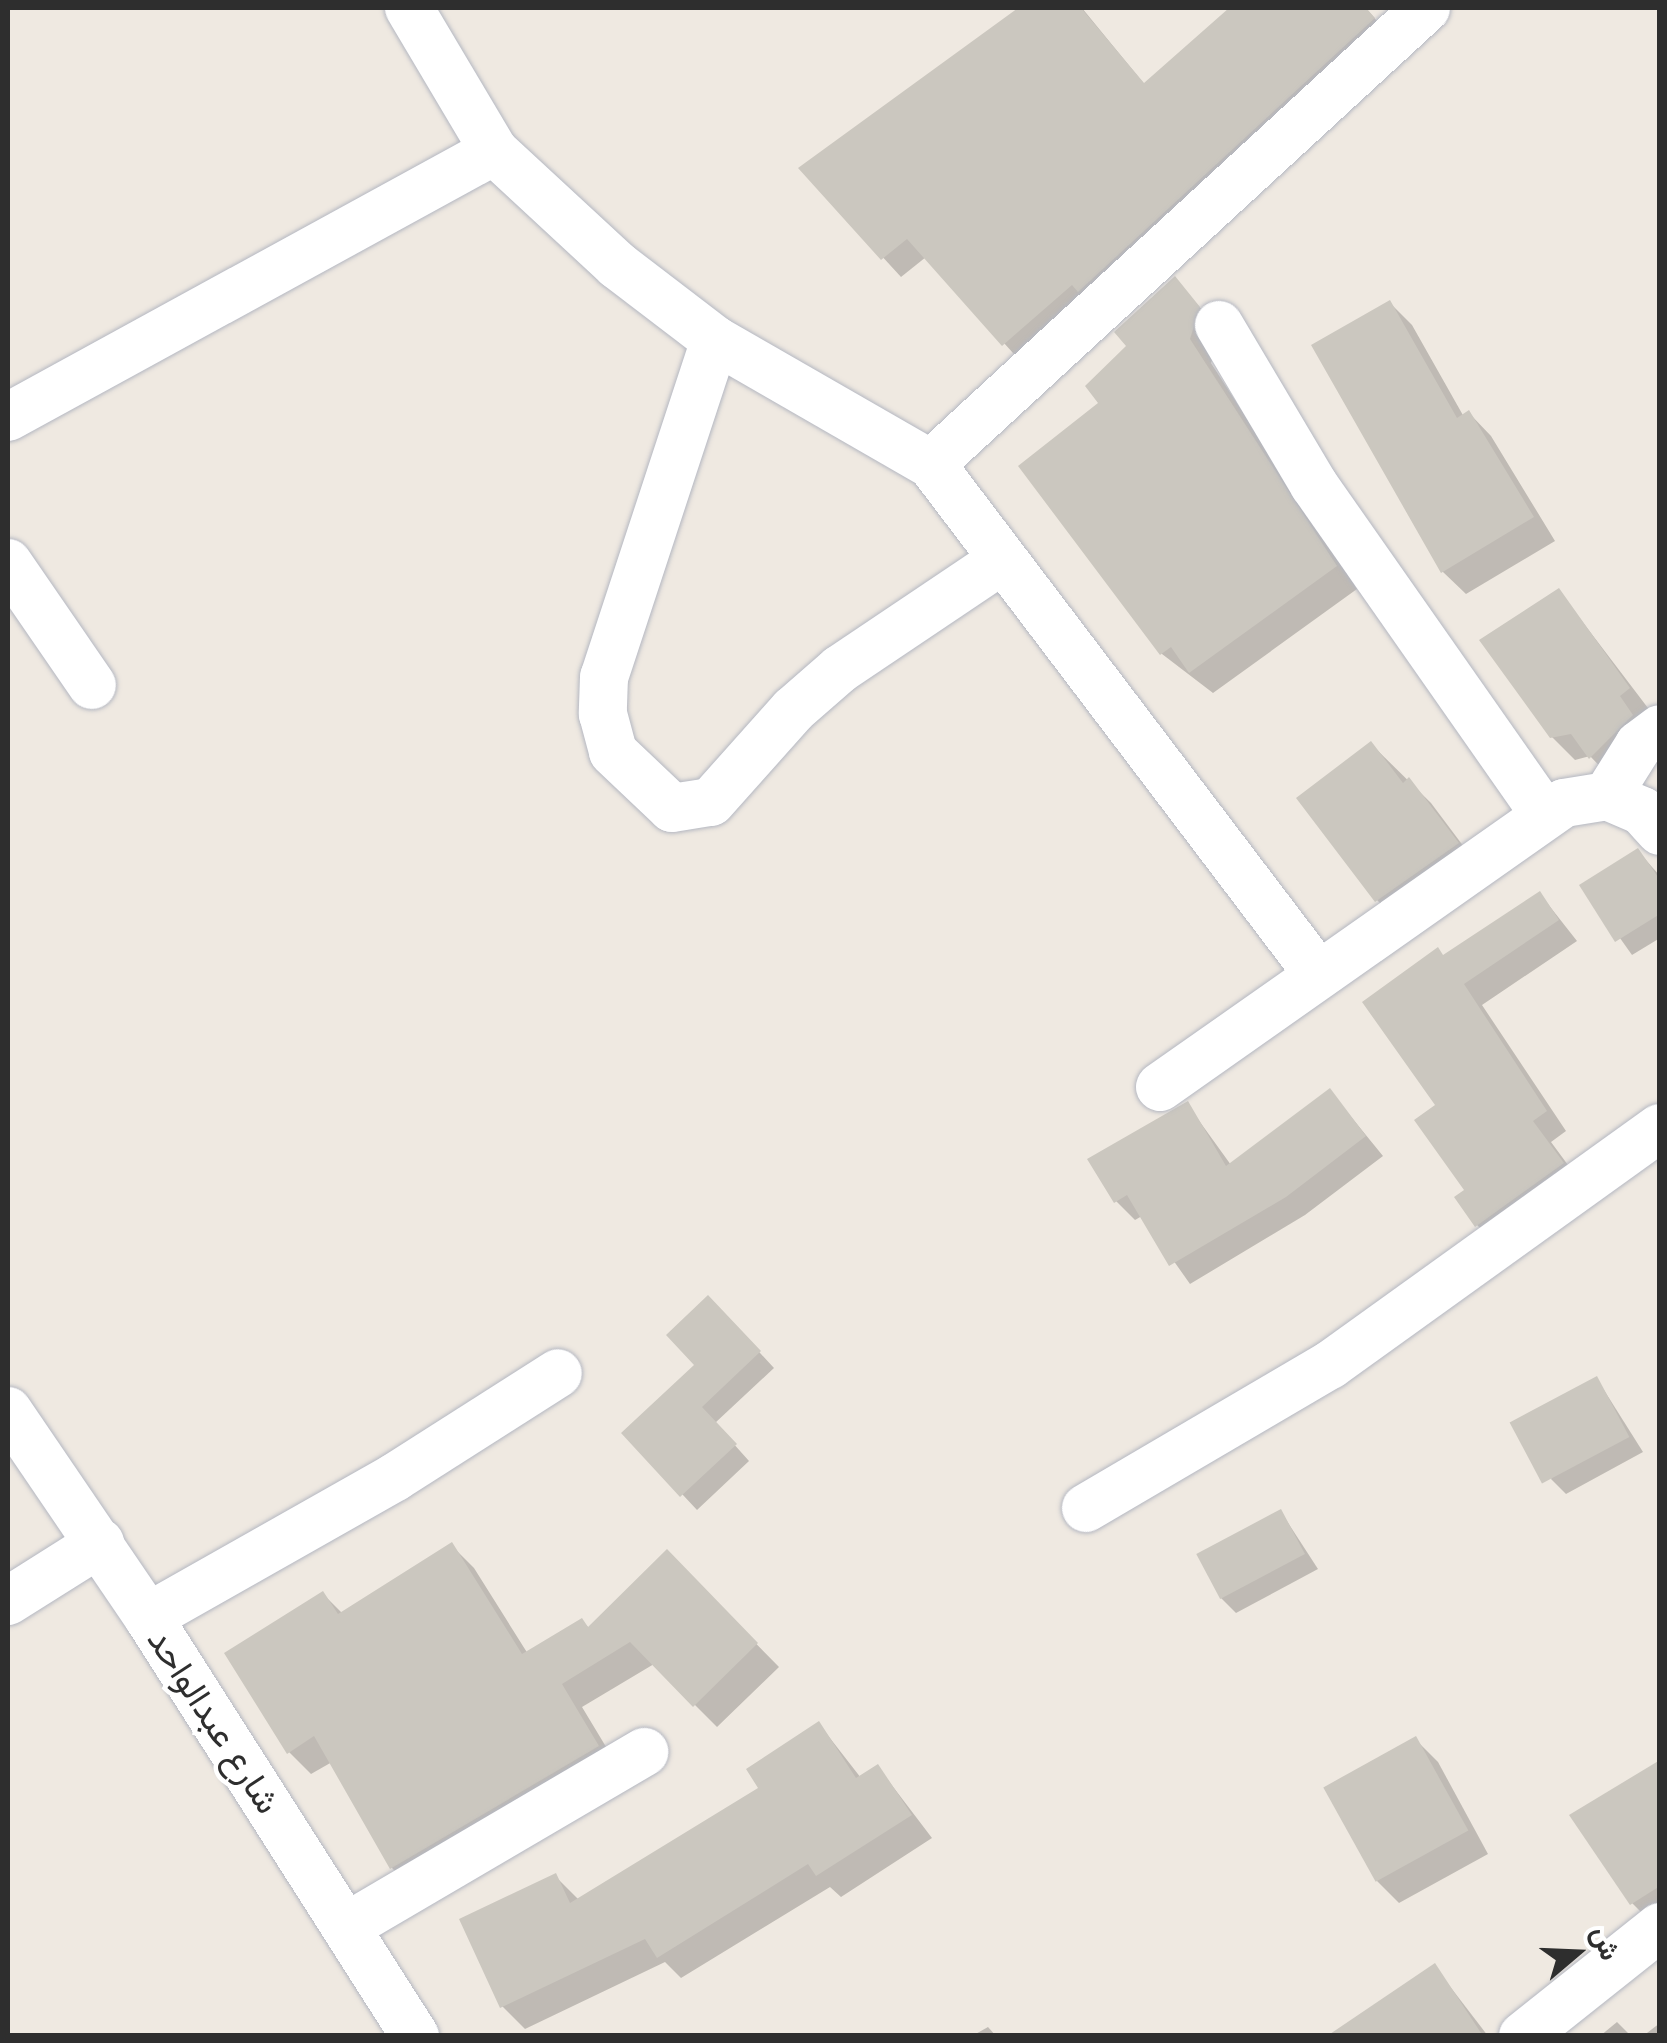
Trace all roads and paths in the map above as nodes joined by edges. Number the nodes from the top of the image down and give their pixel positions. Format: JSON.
{"nodes":[{"id":1,"x":410,"y":8,"type":"edge"},
{"id":2,"x":1426,"y":8,"type":"edge"},
{"id":3,"x":494,"y":151,"type":"junction"},
{"id":4,"x":1219,"y":325,"type":"dead end"},
{"id":5,"x":715,"y":340,"type":"junction"},
{"id":6,"x":8,"y":417,"type":"edge"},
{"id":7,"x":931,"y":464,"type":"junction"},
{"id":8,"x":1002,"y":560,"type":"junction"},
{"id":9,"x":8,"y":562,"type":"edge"},
{"id":10,"x":92,"y":685,"type":"dead end"},
{"id":11,"x":1660,"y":728,"type":"edge"},
{"id":12,"x":1607,"y":796,"type":"junction"},
{"id":13,"x":1544,"y":814,"type":"junction"},
{"id":14,"x":1660,"y":832,"type":"edge"},
{"id":15,"x":1318,"y":974,"type":"junction"},
{"id":16,"x":1160,"y":1087,"type":"dead end"},
{"id":17,"x":1660,"y":1128,"type":"edge"},
{"id":18,"x":558,"y":1373,"type":"dead end"},
{"id":19,"x":8,"y":1410,"type":"edge"},
{"id":20,"x":1086,"y":1508,"type":"dead end"},
{"id":21,"x":100,"y":1543,"type":"junction"},
{"id":22,"x":8,"y":1601,"type":"edge"},
{"id":23,"x":148,"y":1617,"type":"junction"},
{"id":24,"x":644,"y":1752,"type":"dead end"},
{"id":25,"x":346,"y":1927,"type":"junction"},
{"id":26,"x":1660,"y":1927,"type":"edge"},
{"id":27,"x":414,"y":2036,"type":"edge"},
{"id":28,"x":1523,"y":2036,"type":"edge"}],
"edges":[{"from":1,"to":3,"type":"street"},
{"from":2,"to":7,"type":"street"},
{"from":3,"to":5,"type":"street"},
{"from":3,"to":6,"type":"street"},
{"from":4,"to":13,"type":"street"},
{"from":5,"to":7,"type":"street"},
{"from":5,"to":8,"type":"street"},
{"from":7,"to":8,"type":"street"},
{"from":8,"to":15,"type":"street"},
{"from":9,"to":10,"type":"street"},
{"from":11,"to":12,"type":"street"},
{"from":12,"to":13,"type":"street"},
{"from":12,"to":14,"type":"street"},
{"from":13,"to":15,"type":"street"},
{"from":15,"to":16,"type":"street"},
{"from":17,"to":20,"type":"street"},
{"from":18,"to":23,"type":"street"},
{"from":19,"to":21,"type":"street","name":"شارع عبدالواحد"},
{"from":21,"to":22,"type":"street"},
{"from":21,"to":23,"type":"street","name":"شارع عبدالواحد"},
{"from":23,"to":25,"type":"street","name":"شارع عبدالواحد"},
{"from":24,"to":25,"type":"street"},
{"from":25,"to":27,"type":"street","name":"شارع عبدالواحد"},
{"from":26,"to":28,"type":"street"}]}
